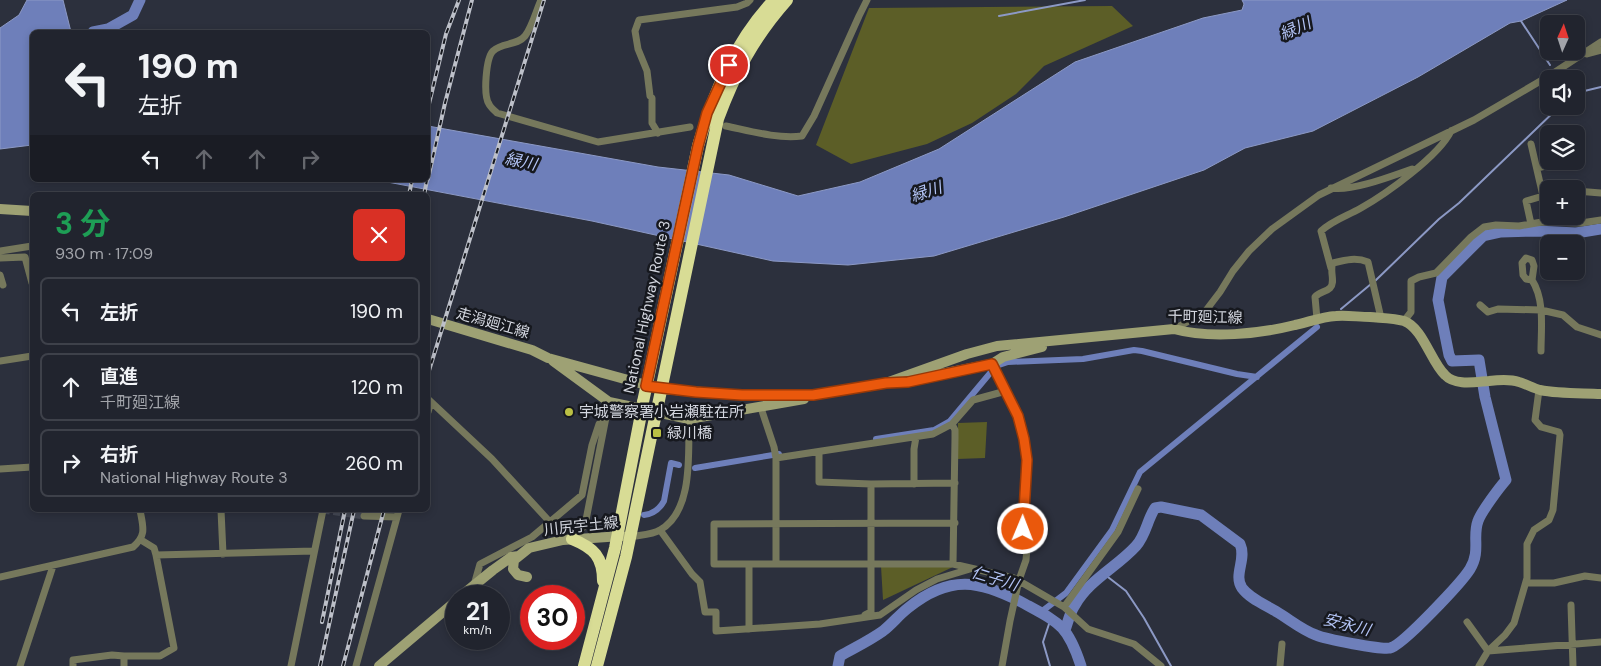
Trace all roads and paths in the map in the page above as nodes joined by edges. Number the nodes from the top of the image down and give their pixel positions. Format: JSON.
{"nodes":[{"id":1,"x":541,"y":0,"type":"edge"},
{"id":2,"x":750,"y":0,"type":"edge"},
{"id":3,"x":787,"y":0,"type":"edge"},
{"id":4,"x":867,"y":0,"type":"edge"},
{"id":5,"x":771,"y":2,"type":"edge"},
{"id":6,"x":1601,"y":42,"type":"edge"},
{"id":7,"x":1601,"y":50,"type":"edge"},
{"id":8,"x":1570,"y":62,"type":"junction"},
{"id":9,"x":726,"y":126,"type":"dead end"},
{"id":10,"x":690,"y":127,"type":"dead end"},
{"id":11,"x":1452,"y":130,"type":"junction"},
{"id":12,"x":658,"y":133,"type":"junction"},
{"id":13,"x":1531,"y":144,"type":"dead end"},
{"id":14,"x":1419,"y":166,"type":"junction"},
{"id":15,"x":1540,"y":167,"type":"edge"},
{"id":16,"x":1537,"y":168,"type":"junction"},
{"id":17,"x":1331,"y":188,"type":"junction"},
{"id":18,"x":1585,"y":192,"type":"edge"},
{"id":19,"x":1601,"y":194,"type":"edge"},
{"id":20,"x":0,"y":209,"type":"edge"},
{"id":21,"x":30,"y":211,"type":"edge"},
{"id":22,"x":1601,"y":220,"type":"edge"},
{"id":23,"x":1531,"y":224,"type":"junction"},
{"id":24,"x":30,"y":246,"type":"edge"},
{"id":25,"x":0,"y":251,"type":"edge"},
{"id":26,"x":0,"y":258,"type":"edge"},
{"id":27,"x":1331,"y":268,"type":"junction"},
{"id":28,"x":0,"y":275,"type":"edge"},
{"id":29,"x":30,"y":275,"type":"edge"},
{"id":30,"x":1532,"y":280,"type":"dead end"},
{"id":31,"x":3,"y":285,"type":"dead end"},
{"id":32,"x":1480,"y":305,"type":"dead end"},
{"id":33,"x":1540,"y":310,"type":"junction"},
{"id":34,"x":1381,"y":318,"type":"junction"},
{"id":35,"x":1317,"y":319,"type":"junction"},
{"id":36,"x":430,"y":320,"type":"edge"},
{"id":37,"x":1404,"y":322,"type":"junction"},
{"id":38,"x":1174,"y":329,"type":"junction"},
{"id":39,"x":1601,"y":335,"type":"edge"},
{"id":40,"x":1066,"y":340,"type":"junction"},
{"id":41,"x":1541,"y":351,"type":"dead end"},
{"id":42,"x":30,"y":356,"type":"edge"},
{"id":43,"x":548,"y":358,"type":"junction"},
{"id":44,"x":0,"y":360,"type":"edge"},
{"id":45,"x":992,"y":364,"type":"junction"},
{"id":46,"x":647,"y":382,"type":"junction"},
{"id":47,"x":886,"y":383,"type":"junction"},
{"id":48,"x":662,"y":385,"type":"junction"},
{"id":49,"x":1539,"y":390,"type":"junction"},
{"id":50,"x":1006,"y":391,"type":"junction"},
{"id":51,"x":1601,"y":394,"type":"edge"},
{"id":52,"x":813,"y":395,"type":"junction"},
{"id":53,"x":430,"y":401,"type":"edge"},
{"id":54,"x":610,"y":402,"type":"junction"},
{"id":55,"x":761,"y":408,"type":"junction"},
{"id":56,"x":605,"y":419,"type":"junction"},
{"id":57,"x":688,"y":419,"type":"junction"},
{"id":58,"x":952,"y":424,"type":"junction"},
{"id":59,"x":916,"y":437,"type":"junction"},
{"id":60,"x":819,"y":452,"type":"junction"},
{"id":61,"x":776,"y":458,"type":"junction"},
{"id":62,"x":30,"y":467,"type":"edge"},
{"id":63,"x":0,"y":469,"type":"edge"},
{"id":64,"x":955,"y":483,"type":"junction"},
{"id":65,"x":871,"y":484,"type":"junction"},
{"id":66,"x":914,"y":484,"type":"junction"},
{"id":67,"x":1138,"y":489,"type":"dead end"},
{"id":68,"x":140,"y":512,"type":"edge"},
{"id":69,"x":221,"y":512,"type":"edge"},
{"id":70,"x":323,"y":512,"type":"edge"},
{"id":71,"x":398,"y":513,"type":"edge"},
{"id":72,"x":364,"y":516,"type":"tunnel mouth"},
{"id":73,"x":549,"y":521,"type":"junction"},
{"id":74,"x":871,"y":522,"type":"junction"},
{"id":75,"x":955,"y":522,"type":"junction"},
{"id":76,"x":776,"y":523,"type":"junction"},
{"id":77,"x":660,"y":530,"type":"junction"},
{"id":78,"x":624,"y":536,"type":"junction"},
{"id":79,"x":572,"y":539,"type":"junction"},
{"id":80,"x":141,"y":540,"type":"junction"},
{"id":81,"x":314,"y":551,"type":"junction"},
{"id":82,"x":223,"y":554,"type":"junction"},
{"id":83,"x":156,"y":555,"type":"junction"},
{"id":84,"x":519,"y":556,"type":"junction"},
{"id":85,"x":749,"y":564,"type":"junction"},
{"id":86,"x":776,"y":564,"type":"junction"},
{"id":87,"x":871,"y":564,"type":"junction"},
{"id":88,"x":953,"y":564,"type":"junction"},
{"id":89,"x":53,"y":566,"type":"junction"},
{"id":90,"x":972,"y":569,"type":"junction"},
{"id":91,"x":0,"y":577,"type":"edge"},
{"id":92,"x":527,"y":577,"type":"dead end"},
{"id":93,"x":1601,"y":578,"type":"edge"},
{"id":94,"x":1019,"y":580,"type":"junction"},
{"id":95,"x":1526,"y":582,"type":"junction"},
{"id":96,"x":474,"y":585,"type":"edge"},
{"id":97,"x":475,"y":585,"type":"edge"},
{"id":98,"x":602,"y":601,"type":"junction"},
{"id":99,"x":1571,"y":605,"type":"dead end"},
{"id":100,"x":1064,"y":607,"type":"junction"},
{"id":101,"x":445,"y":610,"type":"edge"},
{"id":102,"x":860,"y":618,"type":"junction"},
{"id":103,"x":1467,"y":622,"type":"dead end"},
{"id":104,"x":749,"y":630,"type":"junction"},
{"id":105,"x":1601,"y":642,"type":"edge"},
{"id":106,"x":1282,"y":644,"type":"dead end"},
{"id":107,"x":1571,"y":644,"type":"junction"},
{"id":108,"x":1488,"y":651,"type":"junction"},
{"id":109,"x":124,"y":656,"type":"junction"},
{"id":110,"x":20,"y":666,"type":"edge"},
{"id":111,"x":73,"y":666,"type":"edge"},
{"id":112,"x":124,"y":666,"type":"edge"},
{"id":113,"x":291,"y":666,"type":"edge"},
{"id":114,"x":356,"y":666,"type":"edge"},
{"id":115,"x":379,"y":666,"type":"edge"},
{"id":116,"x":584,"y":666,"type":"edge"},
{"id":117,"x":597,"y":666,"type":"edge"},
{"id":118,"x":1002,"y":666,"type":"edge"},
{"id":119,"x":1162,"y":666,"type":"edge"},
{"id":120,"x":1280,"y":666,"type":"edge"},
{"id":121,"x":1479,"y":666,"type":"edge"},
{"id":122,"x":1573,"y":666,"type":"edge"}],
"edges":[{"from":1,"to":12,"type":"street"},
{"from":2,"to":12,"type":"street"},
{"from":3,"to":48,"type":"highway","name":"National Highway Route 3"},
{"from":4,"to":9,"type":"street"},
{"from":5,"to":46,"type":"highway","name":"National Highway Route 3"},
{"from":6,"to":8,"type":"street"},
{"from":7,"to":8,"type":"street"},
{"from":8,"to":11,"type":"street"},
{"from":10,"to":12,"type":"street"},
{"from":11,"to":14,"type":"street"},
{"from":11,"to":17,"type":"street"},
{"from":13,"to":16,"type":"street"},
{"from":14,"to":17,"type":"street"},
{"from":14,"to":27,"type":"street"},
{"from":15,"to":16,"type":"street"},
{"from":16,"to":23,"type":"street"},
{"from":17,"to":38,"type":"street"},
{"from":18,"to":19,"type":"street"},
{"from":20,"to":21,"type":"main road"},
{"from":22,"to":23,"type":"street"},
{"from":23,"to":37,"type":"street"},
{"from":24,"to":25,"type":"street"},
{"from":26,"to":29,"type":"street"},
{"from":27,"to":34,"type":"street"},
{"from":27,"to":35,"type":"street"},
{"from":28,"to":31,"type":"street"},
{"from":30,"to":33,"type":"street"},
{"from":32,"to":33,"type":"street"},
{"from":33,"to":39,"type":"street"},
{"from":33,"to":41,"type":"street"},
{"from":34,"to":35,"type":"main road","name":"千町廻江線"},
{"from":34,"to":37,"type":"main road","name":"千町廻江線"},
{"from":35,"to":38,"type":"main road","name":"千町廻江線"},
{"from":36,"to":43,"type":"main road","name":"走潟廻江線"},
{"from":37,"to":49,"type":"main road"},
{"from":38,"to":40,"type":"main road","name":"千町廻江線"},
{"from":40,"to":45,"type":"main road"},
{"from":40,"to":47,"type":"main road","name":"千町廻江線"},
{"from":42,"to":44,"type":"street"},
{"from":43,"to":46,"type":"main road","name":"走潟廻江線"},
{"from":43,"to":54,"type":"main road","name":"走潟廻江線"},
{"from":45,"to":47,"type":"main road"},
{"from":45,"to":50,"type":"street"},
{"from":46,"to":48,"type":"main road","name":"走潟廻江線"},
{"from":46,"to":78,"type":"highway","name":"National Highway Route 3"},
{"from":47,"to":52,"type":"main road","name":"千町廻江線"},
{"from":48,"to":52,"type":"main road","name":"千町廻江線"},
{"from":48,"to":78,"type":"highway","name":"National Highway Route 3","bridge":true},
{"from":49,"to":51,"type":"main road"},
{"from":49,"to":95,"type":"street"},
{"from":50,"to":58,"type":"street"},
{"from":50,"to":94,"type":"street"},
{"from":52,"to":55,"type":"main road","name":"千町廻江線"},
{"from":53,"to":73,"type":"street"},
{"from":54,"to":56,"type":"street"},
{"from":54,"to":57,"type":"main road","name":"走潟廻江線"},
{"from":55,"to":57,"type":"main road","name":"千町廻江線"},
{"from":55,"to":61,"type":"street"},
{"from":56,"to":73,"type":"street"},
{"from":56,"to":79,"type":"street"},
{"from":57,"to":77,"type":"street"},
{"from":58,"to":59,"type":"street"},
{"from":58,"to":64,"type":"street"},
{"from":59,"to":60,"type":"street"},
{"from":59,"to":66,"type":"street"},
{"from":60,"to":61,"type":"street"},
{"from":60,"to":65,"type":"street"},
{"from":61,"to":76,"type":"street"},
{"from":62,"to":63,"type":"street"},
{"from":64,"to":66,"type":"street"},
{"from":64,"to":75,"type":"street"},
{"from":65,"to":66,"type":"street"},
{"from":65,"to":74,"type":"street"},
{"from":67,"to":100,"type":"street"},
{"from":68,"to":80,"type":"street"},
{"from":69,"to":82,"type":"street"},
{"from":70,"to":81,"type":"street"},
{"from":71,"to":72,"type":"street"},
{"from":71,"to":114,"type":"street"},
{"from":73,"to":96,"type":"street"},
{"from":74,"to":75,"type":"street"},
{"from":74,"to":76,"type":"street"},
{"from":74,"to":87,"type":"street"},
{"from":75,"to":88,"type":"street"},
{"from":76,"to":85,"type":"street"},
{"from":76,"to":86,"type":"street"},
{"from":77,"to":78,"type":"street"},
{"from":77,"to":104,"type":"street"},
{"from":78,"to":79,"type":"main road","name":"川尻宇土線"},
{"from":78,"to":98,"type":"highway","name":"National Highway Route 3"},
{"from":78,"to":117,"type":"highway","name":"National Highway Route 3"},
{"from":79,"to":84,"type":"main road","name":"川尻宇土線"},
{"from":79,"to":98,"type":"highway"},
{"from":80,"to":83,"type":"street"},
{"from":80,"to":89,"type":"street"},
{"from":81,"to":82,"type":"street"},
{"from":81,"to":113,"type":"street"},
{"from":82,"to":83,"type":"street"},
{"from":83,"to":109,"type":"street"},
{"from":84,"to":92,"type":"main road"},
{"from":84,"to":97,"type":"main road","name":"川尻宇土線"},
{"from":85,"to":86,"type":"street"},
{"from":85,"to":104,"type":"street"},
{"from":86,"to":87,"type":"street"},
{"from":87,"to":88,"type":"street"},
{"from":87,"to":102,"type":"street"},
{"from":88,"to":90,"type":"street"},
{"from":89,"to":91,"type":"street"},
{"from":89,"to":110,"type":"street"},
{"from":90,"to":94,"type":"street"},
{"from":90,"to":102,"type":"street"},
{"from":93,"to":95,"type":"street"},
{"from":94,"to":100,"type":"street"},
{"from":94,"to":118,"type":"street"},
{"from":95,"to":108,"type":"street"},
{"from":98,"to":116,"type":"highway","name":"National Highway Route 3"},
{"from":99,"to":107,"type":"street"},
{"from":100,"to":119,"type":"street"},
{"from":101,"to":115,"type":"main road"},
{"from":102,"to":104,"type":"street"},
{"from":103,"to":108,"type":"street"},
{"from":105,"to":107,"type":"street"},
{"from":106,"to":120,"type":"street"},
{"from":107,"to":108,"type":"street"},
{"from":107,"to":122,"type":"street"},
{"from":108,"to":121,"type":"street"},
{"from":109,"to":111,"type":"street"},
{"from":109,"to":112,"type":"street"}]}
